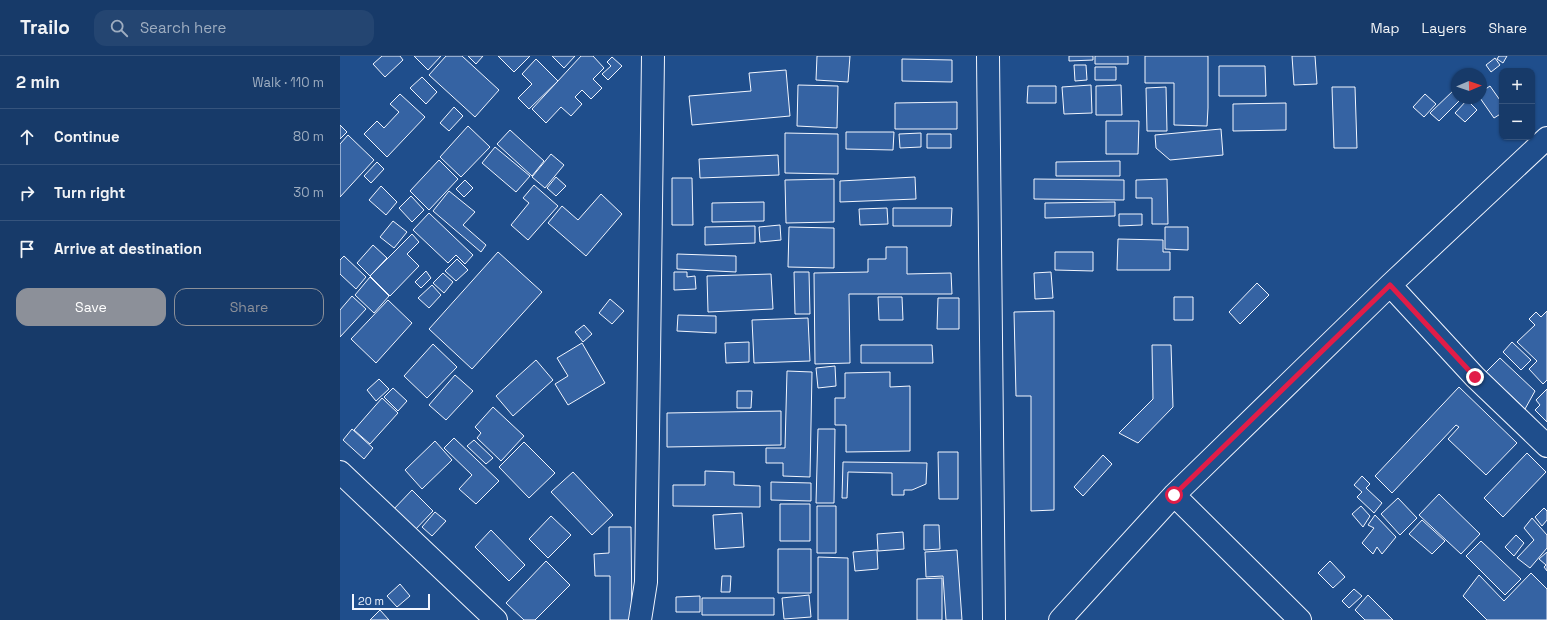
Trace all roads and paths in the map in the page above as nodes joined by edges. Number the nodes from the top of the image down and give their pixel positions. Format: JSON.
{"nodes":[{"id":1,"x":653,"y":56,"type":"edge"},
{"id":2,"x":988,"y":56,"type":"edge"},
{"id":3,"x":1547,"y":138,"type":"edge"},
{"id":4,"x":1390,"y":285,"type":"junction"},
{"id":5,"x":1547,"y":446,"type":"edge"},
{"id":6,"x":340,"y":472,"type":"edge"},
{"id":7,"x":1174,"y":495,"type":"junction"},
{"id":8,"x":496,"y":620,"type":"edge"},
{"id":9,"x":640,"y":620,"type":"edge"},
{"id":10,"x":994,"y":620,"type":"edge"},
{"id":11,"x":1060,"y":620,"type":"edge"},
{"id":12,"x":1300,"y":620,"type":"edge"}],
"edges":[{"from":1,"to":9,"type":"street"},
{"from":2,"to":10,"type":"street"},
{"from":3,"to":4,"type":"street"},
{"from":4,"to":5,"type":"street"},
{"from":4,"to":7,"type":"street"},
{"from":6,"to":8,"type":"street"},
{"from":7,"to":11,"type":"street"},
{"from":7,"to":12,"type":"street"}]}
